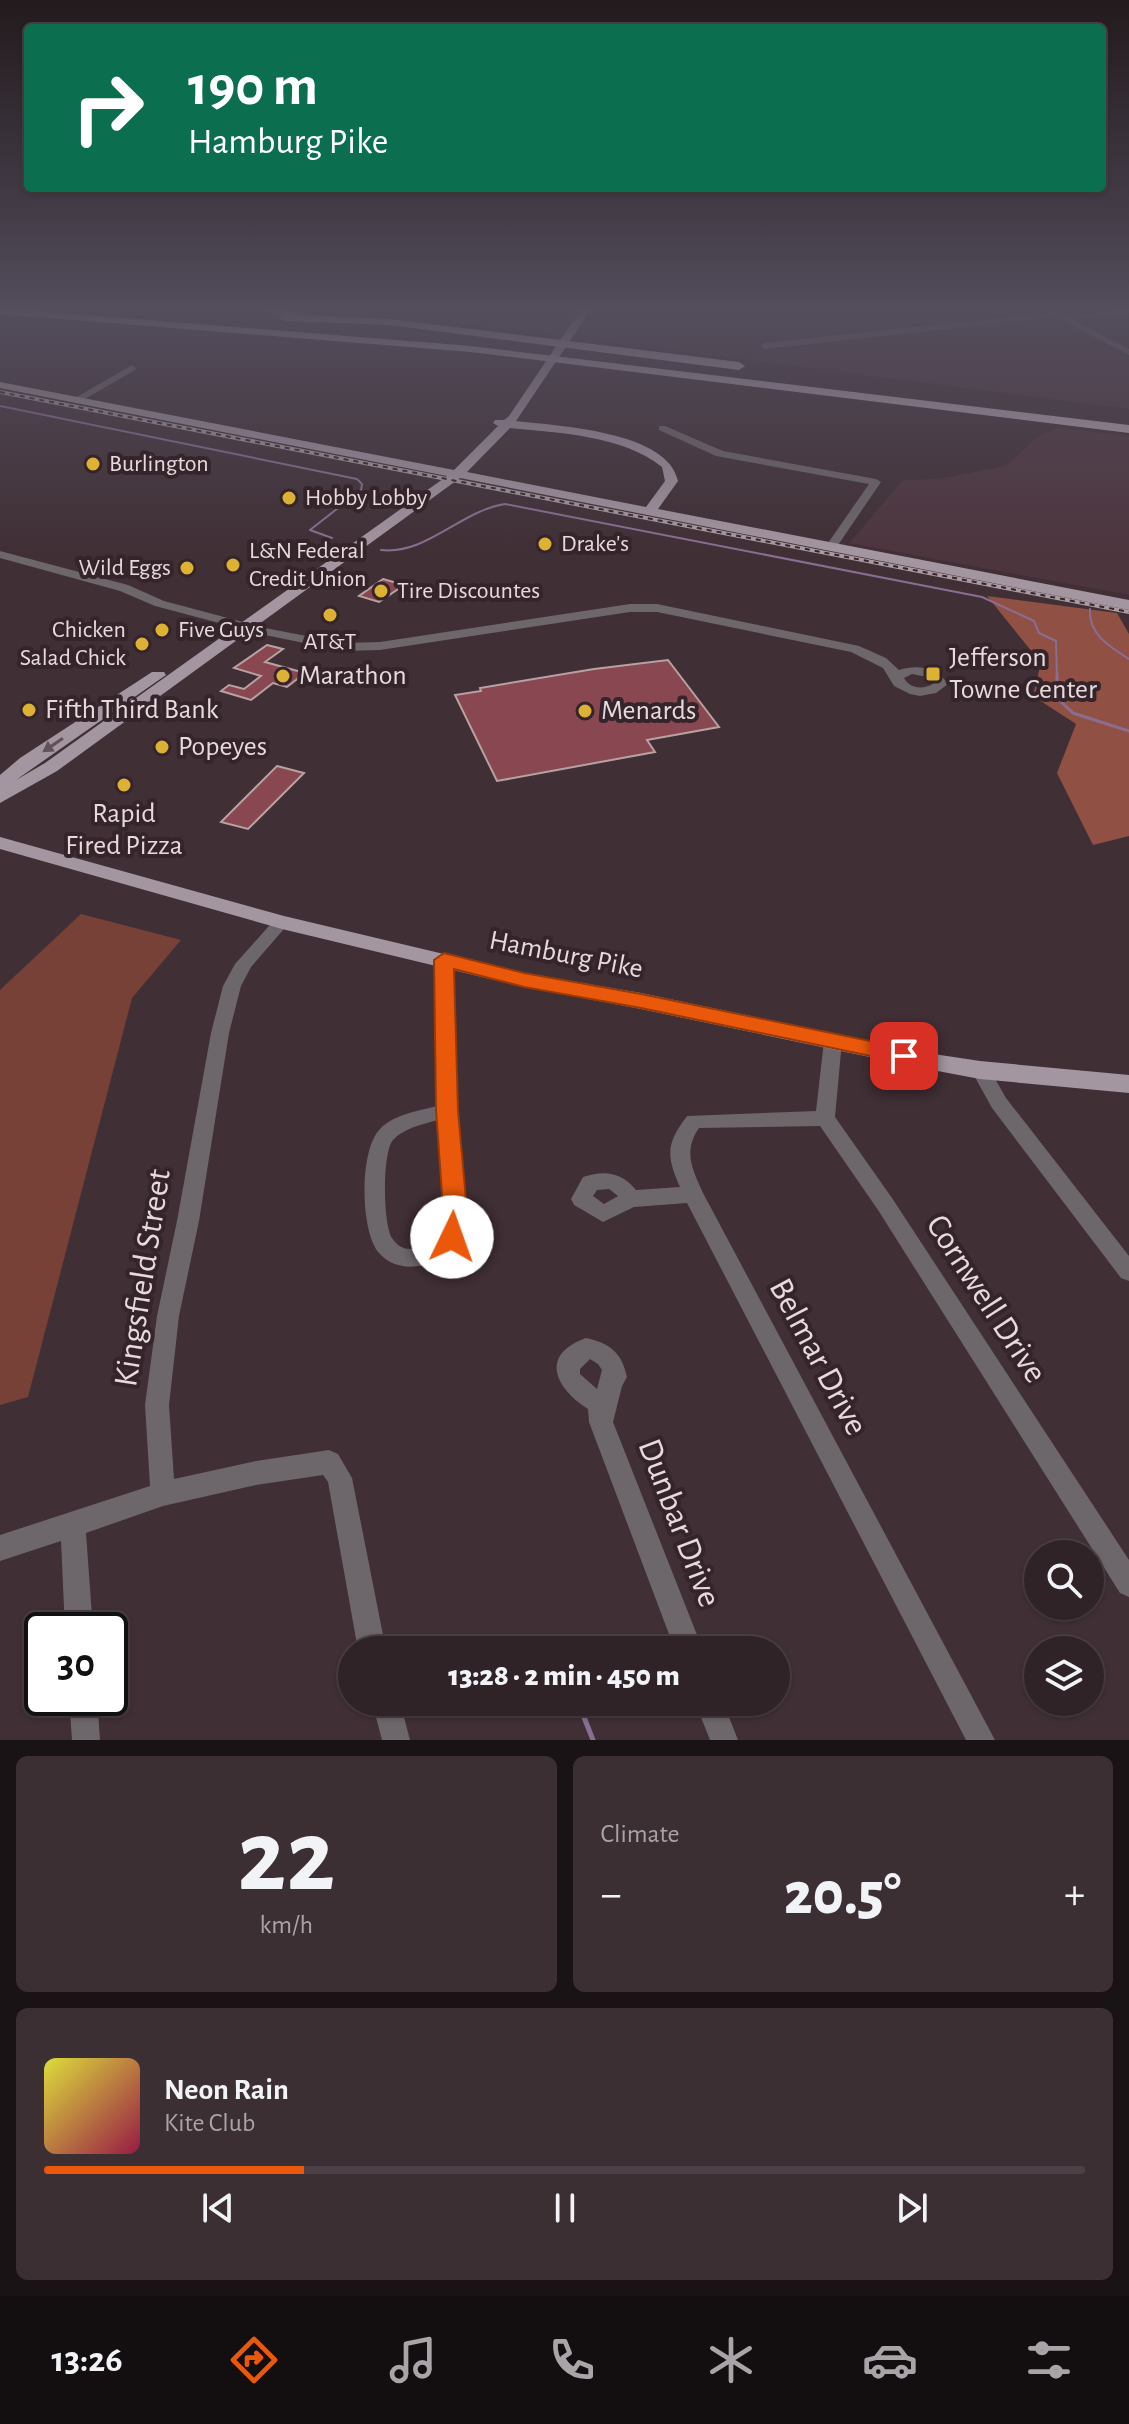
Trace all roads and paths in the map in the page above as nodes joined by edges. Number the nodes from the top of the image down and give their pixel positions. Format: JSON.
{"nodes":[{"id":1,"x":20,"y":389,"type":"edge"},
{"id":2,"x":95,"y":389,"type":"edge"},
{"id":3,"x":526,"y":389,"type":"edge"},
{"id":4,"x":781,"y":389,"type":"edge"},
{"id":5,"x":802,"y":389,"type":"edge"},
{"id":6,"x":893,"y":389,"type":"edge"},
{"id":7,"x":909,"y":389,"type":"edge"},
{"id":8,"x":75,"y":401,"type":"junction"},
{"id":9,"x":930,"y":405,"type":"junction"},
{"id":10,"x":1080,"y":414,"type":"junction"},
{"id":11,"x":1129,"y":420,"type":"edge"},
{"id":12,"x":501,"y":423,"type":"junction"},
{"id":13,"x":662,"y":428,"type":"dead end"},
{"id":14,"x":1129,"y":429,"type":"edge"},
{"id":15,"x":649,"y":512,"type":"junction"},
{"id":16,"x":832,"y":546,"type":"junction"},
{"id":17,"x":0,"y":554,"type":"edge"},
{"id":18,"x":1129,"y":605,"type":"edge"},
{"id":19,"x":249,"y":620,"type":"junction"},
{"id":20,"x":921,"y":671,"type":"junction"},
{"id":21,"x":898,"y":676,"type":"junction"},
{"id":22,"x":0,"y":784,"type":"edge"},
{"id":23,"x":0,"y":797,"type":"edge"},
{"id":24,"x":0,"y":843,"type":"edge"},
{"id":25,"x":282,"y":922,"type":"junction"},
{"id":26,"x":444,"y":960,"type":"junction"},
{"id":27,"x":833,"y":1041,"type":"junction"},
{"id":28,"x":980,"y":1070,"type":"junction"},
{"id":29,"x":1129,"y":1084,"type":"edge"},
{"id":30,"x":447,"y":1110,"type":"junction"},
{"id":31,"x":825,"y":1118,"type":"junction"},
{"id":32,"x":693,"y":1194,"type":"junction"},
{"id":33,"x":631,"y":1199,"type":"dead end"},
{"id":34,"x":1129,"y":1272,"type":"edge"},
{"id":35,"x":601,"y":1422,"type":"dead end"},
{"id":36,"x":163,"y":1494,"type":"junction"},
{"id":37,"x":73,"y":1525,"type":"junction"},
{"id":38,"x":0,"y":1548,"type":"edge"},
{"id":39,"x":1129,"y":1584,"type":"edge"},
{"id":40,"x":78,"y":1612,"type":"edge"},
{"id":41,"x":369,"y":1636,"type":"edge"},
{"id":42,"x":684,"y":1636,"type":"edge"},
{"id":43,"x":84,"y":1716,"type":"edge"},
{"id":44,"x":390,"y":1716,"type":"edge"},
{"id":45,"x":715,"y":1716,"type":"edge"},
{"id":46,"x":86,"y":1740,"type":"edge"},
{"id":47,"x":396,"y":1740,"type":"edge"},
{"id":48,"x":724,"y":1740,"type":"edge"},
{"id":49,"x":981,"y":1740,"type":"edge"}],
"edges":[{"from":1,"to":8,"type":"main road"},
{"from":2,"to":8,"type":"street"},
{"from":3,"to":12,"type":"main road"},
{"from":4,"to":9,"type":"highway"},
{"from":5,"to":9,"type":"highway"},
{"from":6,"to":10,"type":"highway"},
{"from":7,"to":10,"type":"highway"},
{"from":8,"to":15,"type":"main road"},
{"from":9,"to":14,"type":"highway"},
{"from":10,"to":11,"type":"highway"},
{"from":12,"to":15,"type":"main road"},
{"from":12,"to":19,"type":"main road"},
{"from":13,"to":16,"type":"street"},
{"from":15,"to":16,"type":"main road"},
{"from":16,"to":18,"type":"main road"},
{"from":17,"to":19,"type":"street"},
{"from":19,"to":20,"type":"street"},
{"from":19,"to":21,"type":"street"},
{"from":19,"to":22,"type":"main road","one_way":true},
{"from":19,"to":23,"type":"main road"},
{"from":20,"to":21,"type":"street"},
{"from":20,"to":21,"type":"street"},
{"from":24,"to":25,"type":"main road","name":"Hamburg Pike"},
{"from":25,"to":26,"type":"main road","name":"Hamburg Pike"},
{"from":25,"to":36,"type":"street","name":"Kingsfield Street"},
{"from":26,"to":27,"type":"main road","name":"Hamburg Pike"},
{"from":26,"to":30,"type":"street"},
{"from":27,"to":28,"type":"main road","name":"Hamburg Pike"},
{"from":27,"to":31,"type":"street"},
{"from":28,"to":29,"type":"main road","name":"Hamburg Pike"},
{"from":28,"to":34,"type":"street"},
{"from":30,"to":30,"type":"street"},
{"from":31,"to":32,"type":"street","name":"Belmar Drive"},
{"from":31,"to":39,"type":"street","name":"Cornwell Drive"},
{"from":32,"to":33,"type":"street"},
{"from":32,"to":49,"type":"street","name":"Belmar Drive"},
{"from":35,"to":42,"type":"street","name":"Dunbar Drive"},
{"from":36,"to":37,"type":"street"},
{"from":36,"to":41,"type":"street"},
{"from":37,"to":38,"type":"street"},
{"from":37,"to":40,"type":"street"},
{"from":43,"to":46,"type":"street"},
{"from":44,"to":47,"type":"street"},
{"from":45,"to":48,"type":"street"}]}
